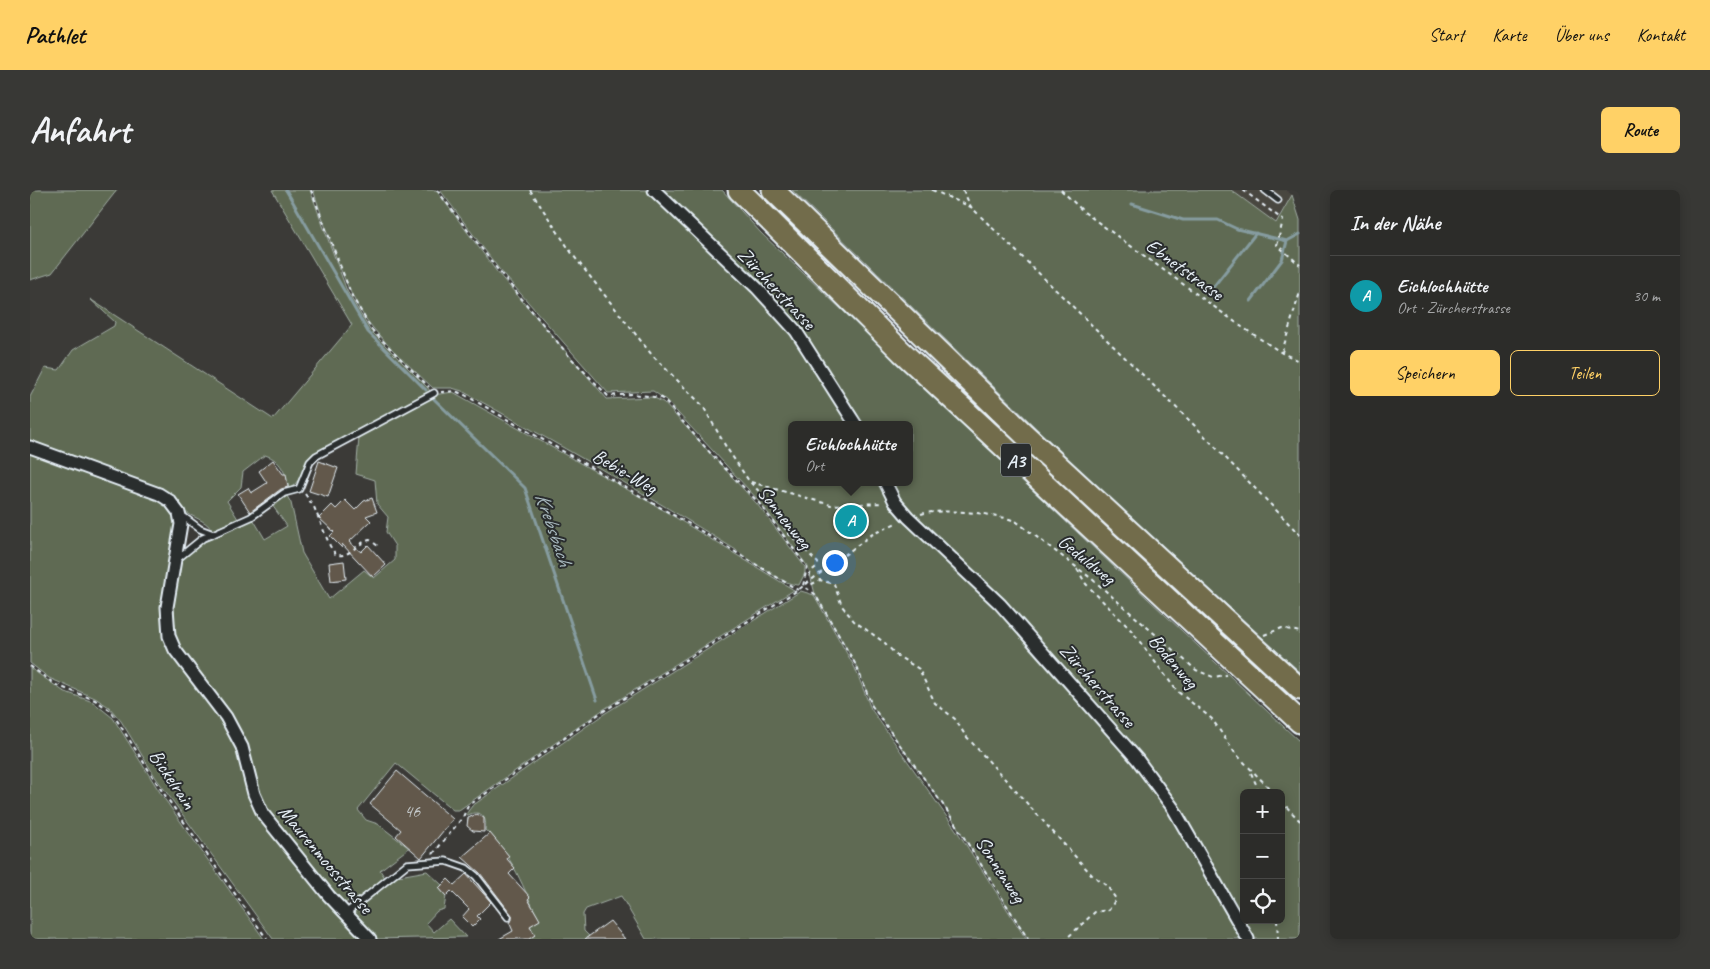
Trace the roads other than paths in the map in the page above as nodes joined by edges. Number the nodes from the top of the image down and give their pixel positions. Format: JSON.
{"nodes":[{"id":1,"x":654,"y":190,"type":"edge"},
{"id":2,"x":739,"y":190,"type":"edge"},
{"id":3,"x":773,"y":190,"type":"edge"},
{"id":4,"x":1265,"y":190,"type":"edge"},
{"id":5,"x":1278,"y":200,"type":"dead end"},
{"id":6,"x":434,"y":393,"type":"road end"},
{"id":7,"x":853,"y":421,"type":"edge"},
{"id":8,"x":30,"y":447,"type":"edge"},
{"id":9,"x":887,"y":486,"type":"edge"},
{"id":10,"x":179,"y":512,"type":"junction"},
{"id":11,"x":214,"y":534,"type":"junction"},
{"id":12,"x":176,"y":560,"type":"junction"},
{"id":13,"x":1300,"y":689,"type":"edge"},
{"id":14,"x":1300,"y":722,"type":"edge"},
{"id":15,"x":346,"y":913,"type":"junction"},
{"id":16,"x":508,"y":918,"type":"dead end"},
{"id":17,"x":370,"y":939,"type":"edge"},
{"id":18,"x":1248,"y":939,"type":"edge"}],
"edges":[{"from":1,"to":7,"type":"street","name":"Zürcherstrasse"},
{"from":2,"to":14,"type":"highway","number":"A3"},
{"from":3,"to":13,"type":"highway","number":"A3"},
{"from":4,"to":5,"type":"lane"},
{"from":6,"to":11,"type":"lane"},
{"from":8,"to":10,"type":"street"},
{"from":9,"to":18,"type":"street","name":"Zürcherstrasse"},
{"from":10,"to":11,"type":"lane"},
{"from":10,"to":12,"type":"street","name":"Maurenmoosstrasse"},
{"from":11,"to":12,"type":"lane"},
{"from":12,"to":15,"type":"street","name":"Maurenmoosstrasse"},
{"from":15,"to":16,"type":"lane"},
{"from":15,"to":17,"type":"street","name":"Maurenmoosstrasse"}]}
